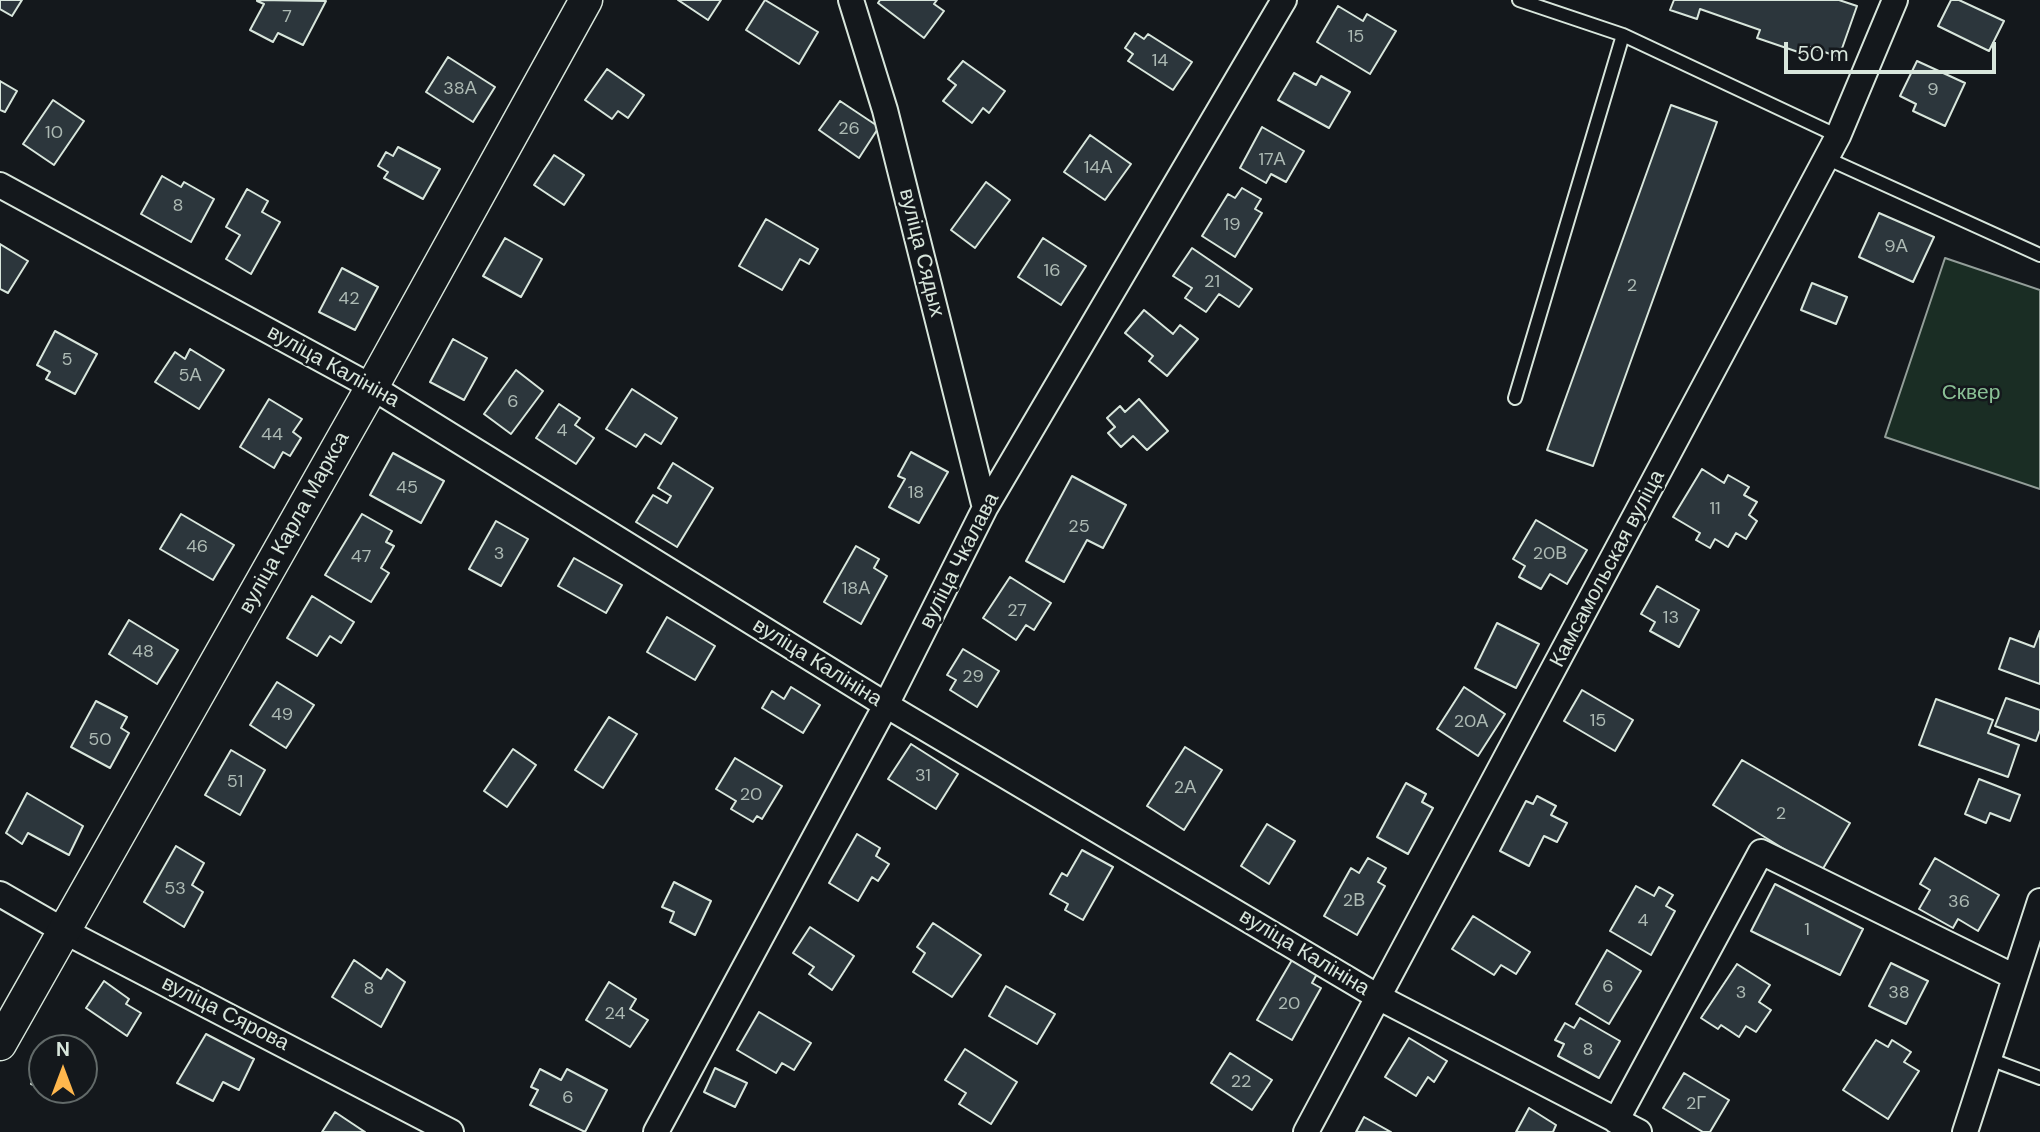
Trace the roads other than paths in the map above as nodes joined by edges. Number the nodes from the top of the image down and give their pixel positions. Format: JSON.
{"nodes":[{"id":1,"x":586,"y":0,"type":"edge"},
{"id":2,"x":852,"y":0,"type":"edge"},
{"id":3,"x":1283,"y":0,"type":"edge"},
{"id":4,"x":1518,"y":0,"type":"edge"},
{"id":5,"x":1895,"y":0,"type":"edge"},
{"id":6,"x":1623,"y":35,"type":"junction"},
{"id":7,"x":1838,"y":136,"type":"junction"},
{"id":8,"x":1826,"y":159,"type":"junction"},
{"id":9,"x":0,"y":185,"type":"edge"},
{"id":10,"x":2040,"y":255,"type":"edge"},
{"id":11,"x":372,"y":387,"type":"junction"},
{"id":12,"x":1515,"y":398,"type":"dead end"},
{"id":13,"x":985,"y":508,"type":"junction"},
{"id":14,"x":886,"y":705,"type":"junction"},
{"id":15,"x":0,"y":894,"type":"edge"},
{"id":16,"x":2040,"y":901,"type":"edge"},
{"id":17,"x":66,"y":932,"type":"junction"},
{"id":18,"x":2015,"y":977,"type":"junction"},
{"id":19,"x":1380,"y":998,"type":"junction"},
{"id":20,"x":0,"y":1044,"type":"edge"},
{"id":21,"x":1987,"y":1058,"type":"junction"},
{"id":22,"x":2040,"y":1078,"type":"edge"},
{"id":23,"x":1616,"y":1121,"type":"junction"},
{"id":24,"x":451,"y":1132,"type":"edge"},
{"id":25,"x":656,"y":1132,"type":"edge"},
{"id":26,"x":1306,"y":1132,"type":"edge"},
{"id":27,"x":1639,"y":1132,"type":"edge"},
{"id":28,"x":1965,"y":1132,"type":"edge"}],
"edges":[{"from":1,"to":11,"type":"street","name":"вуліца Карла Маркса"},
{"from":2,"to":13,"type":"street","name":"вуліца Сядых"},
{"from":3,"to":13,"type":"street","name":"вуліца Чкалава"},
{"from":4,"to":6,"type":"lane"},
{"from":5,"to":7,"type":"street","name":"Камсамольская вуліца"},
{"from":6,"to":7,"type":"lane"},
{"from":6,"to":12,"type":"lane"},
{"from":7,"to":8,"type":"street","name":"Камсамольская вуліца"},
{"from":8,"to":10,"type":"lane"},
{"from":8,"to":19,"type":"street","name":"Камсамольская вуліца"},
{"from":9,"to":11,"type":"street","name":"вуліца Калініна"},
{"from":11,"to":14,"type":"street","name":"вуліца Калініна"},
{"from":11,"to":17,"type":"street","name":"вуліца Карла Маркса"},
{"from":13,"to":14,"type":"street","name":"вуліца Чкалава"},
{"from":14,"to":19,"type":"street","name":"вуліца Калініна"},
{"from":14,"to":25,"type":"street","name":"вуліца Чкалава"},
{"from":15,"to":17,"type":"street","name":"вуліца Сярова"},
{"from":16,"to":18,"type":"street"},
{"from":17,"to":20,"type":"street","name":"вуліца Карла Маркса"},
{"from":17,"to":24,"type":"street","name":"вуліца Сярова"},
{"from":18,"to":21,"type":"street"},
{"from":18,"to":23,"type":"street"},
{"from":19,"to":23,"type":"street","name":"вуліца Калініна"},
{"from":19,"to":26,"type":"street","name":"Камсамольская вуліца"},
{"from":21,"to":22,"type":"lane"},
{"from":21,"to":28,"type":"street"},
{"from":23,"to":27,"type":"street","name":"вуліца Калініна"}]}
